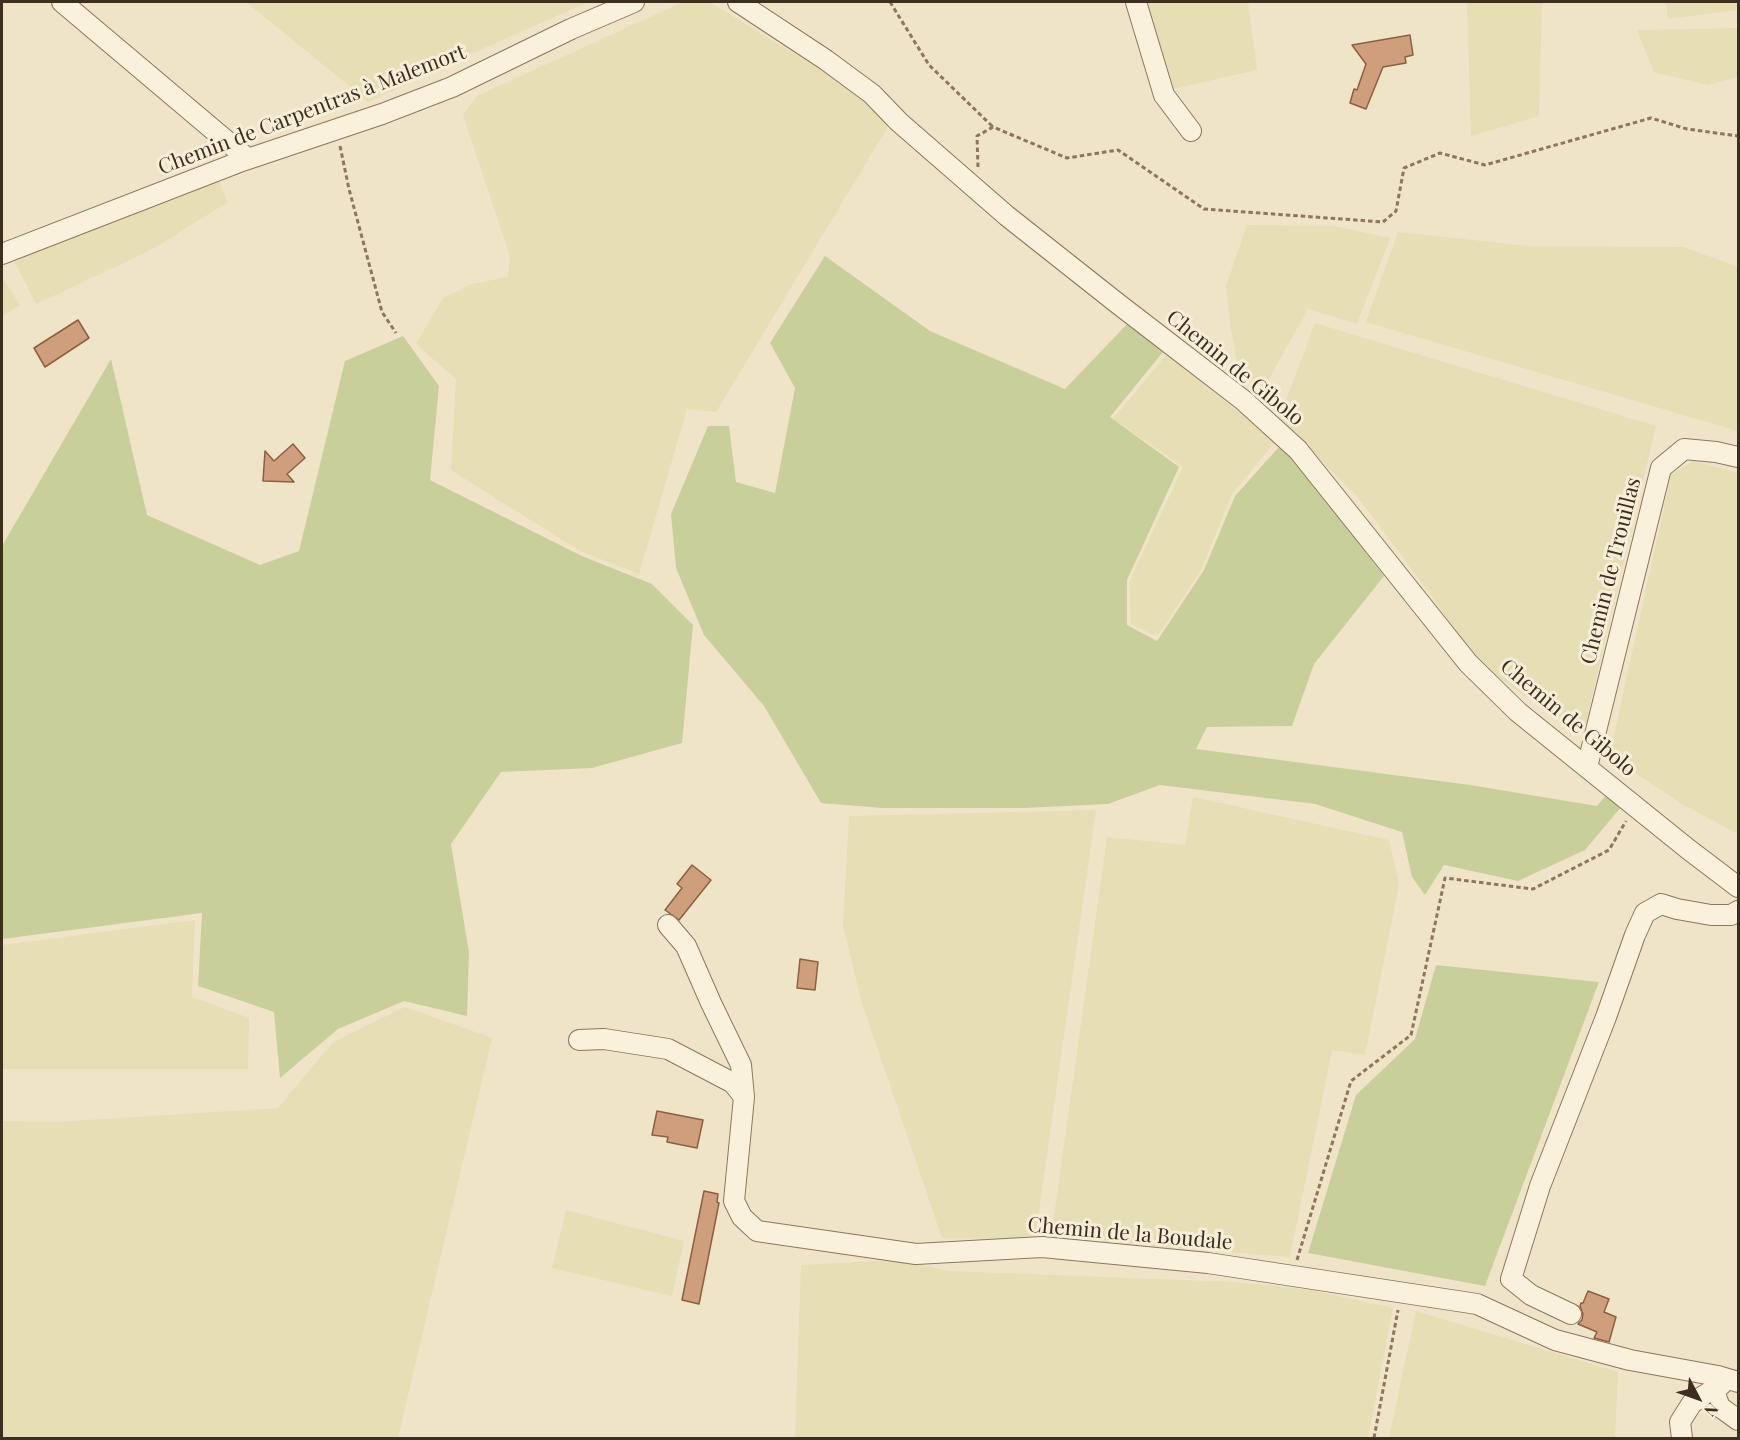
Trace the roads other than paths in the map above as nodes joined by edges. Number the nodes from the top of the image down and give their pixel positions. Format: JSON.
{"nodes":[{"id":1,"x":62,"y":2,"type":"edge"},
{"id":2,"x":634,"y":2,"type":"edge"},
{"id":3,"x":738,"y":2,"type":"edge"},
{"id":4,"x":1136,"y":2,"type":"edge"},
{"id":5,"x":1191,"y":131,"type":"dead end"},
{"id":6,"x":248,"y":159,"type":"junction"},
{"id":7,"x":2,"y":254,"type":"edge"},
{"id":8,"x":1738,"y":457,"type":"edge"},
{"id":9,"x":1587,"y":767,"type":"junction"},
{"id":10,"x":1738,"y":887,"type":"edge"},
{"id":11,"x":1738,"y":911,"type":"edge"},
{"id":12,"x":668,"y":924,"type":"dead end"},
{"id":13,"x":579,"y":1040,"type":"dead end"},
{"id":14,"x":744,"y":1097,"type":"junction"},
{"id":15,"x":1572,"y":1314,"type":"dead end"},
{"id":16,"x":1716,"y":1382,"type":"junction"},
{"id":17,"x":1738,"y":1382,"type":"edge"},
{"id":18,"x":1738,"y":1420,"type":"edge"},
{"id":19,"x":1682,"y":1438,"type":"edge"}],
"edges":[{"from":1,"to":6,"type":"street"},
{"from":2,"to":6,"type":"street","name":"Chemin de Carpentras à Malemort"},
{"from":3,"to":9,"type":"street","name":"Chemin de Gibolo"},
{"from":4,"to":5,"type":"street"},
{"from":6,"to":7,"type":"street","name":"Chemin de Carpentras à Malemort"},
{"from":8,"to":9,"type":"street","name":"Chemin de Trouillas"},
{"from":9,"to":10,"type":"street","name":"Chemin de Gibolo"},
{"from":11,"to":15,"type":"street"},
{"from":12,"to":14,"type":"street","name":"Chemin de la Boudale"},
{"from":13,"to":14,"type":"street"},
{"from":14,"to":16,"type":"street","name":"Chemin de la Boudale"},
{"from":16,"to":17,"type":"street","name":"Chemin de la Boudale"},
{"from":16,"to":18,"type":"street"},
{"from":16,"to":19,"type":"street"}]}
